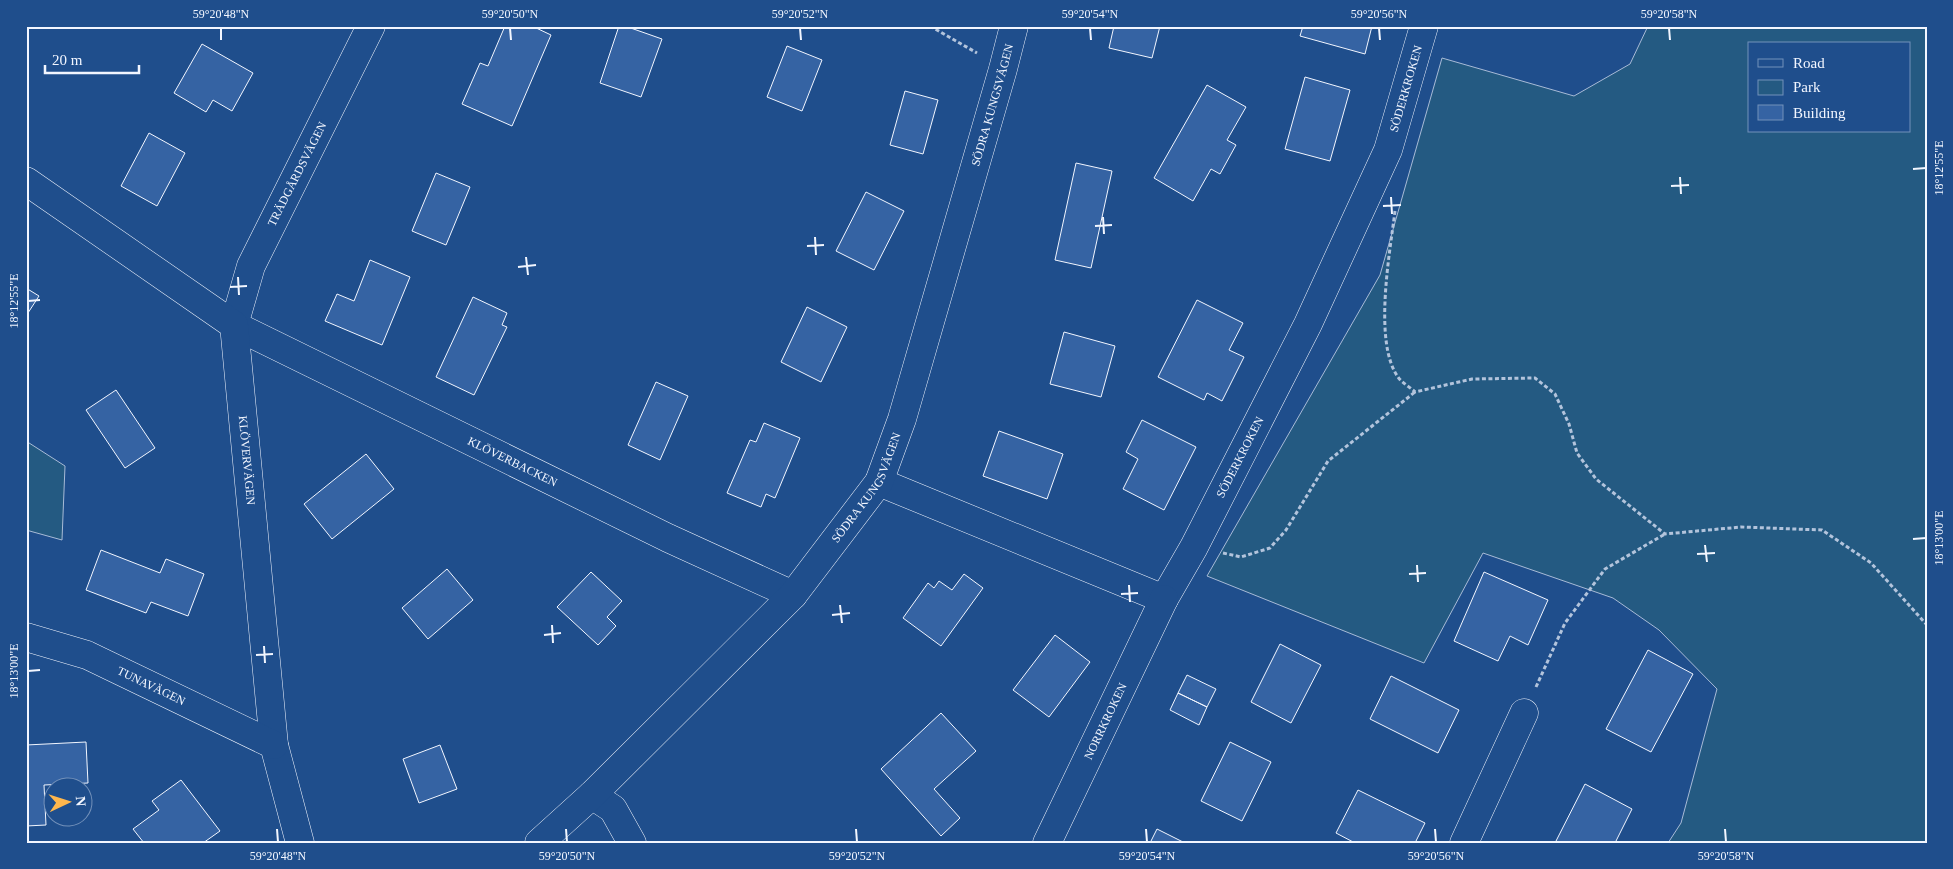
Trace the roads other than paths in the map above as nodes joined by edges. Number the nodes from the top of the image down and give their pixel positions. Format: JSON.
{"nodes":[{"id":1,"x":371,"y":26,"type":"edge"},
{"id":2,"x":1014,"y":26,"type":"edge"},
{"id":3,"x":1424,"y":26,"type":"edge"},
{"id":4,"x":26,"y":181,"type":"edge"},
{"id":5,"x":234,"y":325,"type":"junction"},
{"id":6,"x":879,"y":482,"type":"junction"},
{"id":7,"x":793,"y":595,"type":"junction"},
{"id":8,"x":1164,"y":599,"type":"junction"},
{"id":9,"x":26,"y":637,"type":"edge"},
{"id":10,"x":1524,"y":713,"type":"road end"},
{"id":11,"x":274,"y":745,"type":"junction"},
{"id":12,"x":592,"y":796,"type":"junction"},
{"id":13,"x":300,"y":843,"type":"edge"},
{"id":14,"x":539,"y":843,"type":"edge"},
{"id":15,"x":632,"y":843,"type":"edge"},
{"id":16,"x":1047,"y":843,"type":"edge"},
{"id":17,"x":1464,"y":843,"type":"edge"}],
"edges":[{"from":1,"to":5,"type":"street","name":"TRÄDGÅRDSVÄGEN"},
{"from":2,"to":6,"type":"street","name":"SÖDRA KUNGSVÄGEN"},
{"from":3,"to":8,"type":"street","name":"SÖDERKROKEN"},
{"from":4,"to":5,"type":"street"},
{"from":5,"to":7,"type":"street","name":"KLÖVERBACKEN"},
{"from":5,"to":11,"type":"street","name":"KLÖVERVÄGEN"},
{"from":6,"to":7,"type":"street","name":"SÖDRA KUNGSVÄGEN"},
{"from":6,"to":8,"type":"street"},
{"from":7,"to":12,"type":"street","name":"SÖDRA KUNGSVÄGEN"},
{"from":8,"to":16,"type":"street","name":"NORRKROKEN"},
{"from":9,"to":11,"type":"street","name":"TUNAVÄGEN"},
{"from":10,"to":17,"type":"street"},
{"from":11,"to":13,"type":"street","name":"KLÖVERVÄGEN"},
{"from":12,"to":14,"type":"street","name":"SÖDRA KUNGSVÄGEN"},
{"from":12,"to":15,"type":"street"}]}
